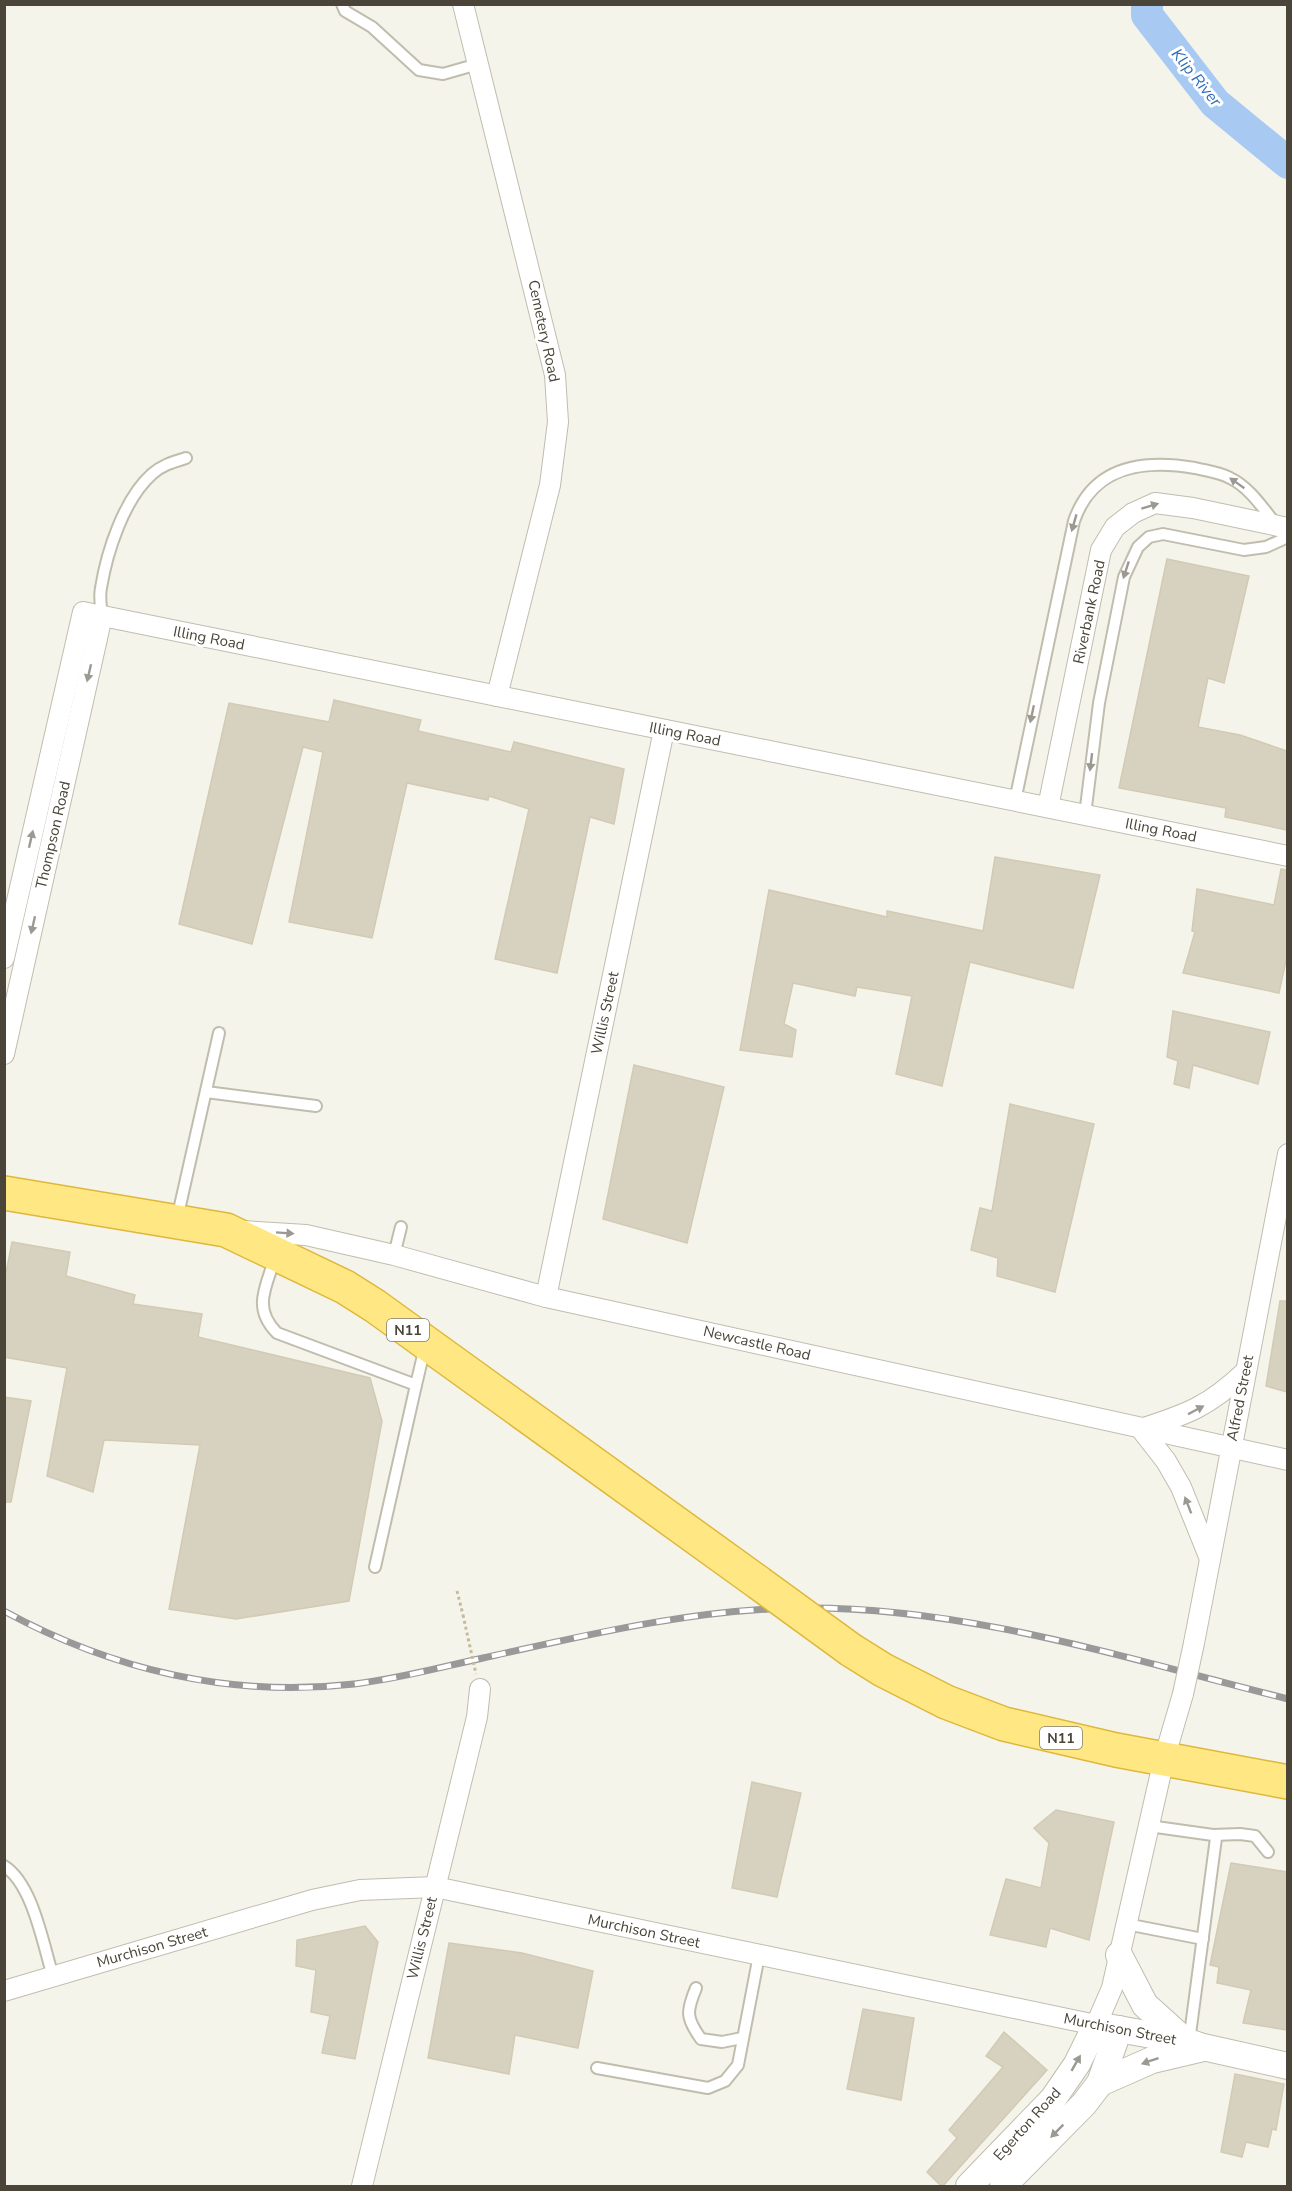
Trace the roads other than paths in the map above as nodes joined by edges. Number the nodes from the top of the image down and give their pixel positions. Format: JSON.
{"nodes":[{"id":1,"x":342,"y":4,"type":"edge"},
{"id":2,"x":463,"y":4,"type":"edge"},
{"id":3,"x":478,"y":64,"type":"junction"},
{"id":4,"x":186,"y":458,"type":"dead end"},
{"id":5,"x":1284,"y":530,"type":"edge"},
{"id":6,"x":100,"y":590,"type":"junction"},
{"id":7,"x":83,"y":612,"type":"junction"},
{"id":8,"x":102,"y":616,"type":"junction"},
{"id":9,"x":497,"y":696,"type":"junction"},
{"id":10,"x":664,"y":730,"type":"junction"},
{"id":11,"x":1015,"y":801,"type":"junction"},
{"id":12,"x":1048,"y":807,"type":"junction"},
{"id":13,"x":1085,"y":815,"type":"junction"},
{"id":14,"x":1287,"y":856,"type":"edge"},
{"id":15,"x":4,"y":958,"type":"edge"},
{"id":16,"x":219,"y":1033,"type":"dead end"},
{"id":17,"x":4,"y":1054,"type":"edge"},
{"id":18,"x":206,"y":1092,"type":"junction"},
{"id":19,"x":316,"y":1106,"type":"dead end"},
{"id":20,"x":1287,"y":1154,"type":"edge"},
{"id":21,"x":4,"y":1193,"type":"edge"},
{"id":22,"x":177,"y":1222,"type":"junction"},
{"id":23,"x":401,"y":1227,"type":"dead end"},
{"id":24,"x":226,"y":1230,"type":"junction"},
{"id":25,"x":394,"y":1254,"type":"junction"},
{"id":26,"x":276,"y":1255,"type":"junction"},
{"id":27,"x":546,"y":1297,"type":"junction"},
{"id":28,"x":426,"y":1343,"type":"junction"},
{"id":29,"x":1245,"y":1372,"type":"junction"},
{"id":30,"x":416,"y":1385,"type":"junction"},
{"id":31,"x":1141,"y":1429,"type":"junction"},
{"id":32,"x":1230,"y":1448,"type":"junction"},
{"id":33,"x":1287,"y":1460,"type":"edge"},
{"id":34,"x":1210,"y":1559,"type":"junction"},
{"id":35,"x":375,"y":1567,"type":"dead end"},
{"id":36,"x":478,"y":1681,"type":"road end"},
{"id":37,"x":1164,"y":1759,"type":"junction"},
{"id":38,"x":1287,"y":1782,"type":"edge"},
{"id":39,"x":1149,"y":1826,"type":"junction"},
{"id":40,"x":1214,"y":1835,"type":"junction"},
{"id":41,"x":1268,"y":1852,"type":"dead end"},
{"id":42,"x":4,"y":1866,"type":"edge"},
{"id":43,"x":435,"y":1887,"type":"junction"},
{"id":44,"x":1126,"y":1924,"type":"junction"},
{"id":45,"x":1203,"y":1939,"type":"junction"},
{"id":46,"x":759,"y":1955,"type":"junction"},
{"id":47,"x":1119,"y":1955,"type":"junction"},
{"id":48,"x":53,"y":1976,"type":"junction"},
{"id":49,"x":696,"y":1988,"type":"dead end"},
{"id":50,"x":4,"y":1991,"type":"edge"},
{"id":51,"x":1108,"y":2027,"type":"junction"},
{"id":52,"x":742,"y":2038,"type":"junction"},
{"id":53,"x":1192,"y":2044,"type":"junction"},
{"id":54,"x":1287,"y":2066,"type":"edge"},
{"id":55,"x":597,"y":2068,"type":"dead end"},
{"id":56,"x":1100,"y":2084,"type":"junction"},
{"id":57,"x":362,"y":2187,"type":"edge"},
{"id":58,"x":969,"y":2187,"type":"edge"},
{"id":59,"x":1003,"y":2187,"type":"edge"}],
"edges":[{"from":1,"to":3,"type":"lane"},
{"from":2,"to":3,"type":"street","name":"Cemetery Road"},
{"from":3,"to":9,"type":"street","name":"Cemetery Road"},
{"from":4,"to":6,"type":"lane"},
{"from":5,"to":11,"type":"lane","one_way":true},
{"from":12,"to":5,"type":"street","name":"Riverbank Road","one_way":true},
{"from":5,"to":13,"type":"lane","one_way":true},
{"from":6,"to":7,"type":"lane"},
{"from":6,"to":8,"type":"lane"},
{"from":7,"to":8,"type":"street","name":"Illing Road"},
{"from":15,"to":7,"type":"street","name":"Thompson Road","one_way":true},
{"from":8,"to":9,"type":"street","name":"Illing Road"},
{"from":8,"to":17,"type":"street","name":"Thompson Road","one_way":true},
{"from":9,"to":10,"type":"street","name":"Illing Road"},
{"from":10,"to":11,"type":"street","name":"Illing Road"},
{"from":10,"to":27,"type":"street","name":"Willis Street"},
{"from":11,"to":12,"type":"street","name":"Illing Road"},
{"from":12,"to":13,"type":"street","name":"Illing Road"},
{"from":13,"to":14,"type":"street","name":"Illing Road"},
{"from":16,"to":18,"type":"lane"},
{"from":18,"to":19,"type":"lane"},
{"from":18,"to":22,"type":"lane"},
{"from":20,"to":29,"type":"street","name":"Alfred Street"},
{"from":21,"to":22,"type":"highway","number":"N11"},
{"from":22,"to":24,"type":"highway","number":"N11"},
{"from":23,"to":25,"type":"lane"},
{"from":24,"to":25,"type":"street","name":"Newcastle Road","one_way":true},
{"from":24,"to":26,"type":"highway","number":"N11"},
{"from":25,"to":27,"type":"street","name":"Newcastle Road"},
{"from":26,"to":28,"type":"highway","number":"N11"},
{"from":26,"to":30,"type":"lane"},
{"from":27,"to":31,"type":"street","name":"Newcastle Road"},
{"from":28,"to":30,"type":"lane"},
{"from":28,"to":37,"type":"highway","number":"N11","bridge":true},
{"from":31,"to":29,"type":"street","one_way":true},
{"from":29,"to":32,"type":"street","name":"Alfred Street"},
{"from":30,"to":35,"type":"lane"},
{"from":31,"to":32,"type":"street","name":"Newcastle Road"},
{"from":34,"to":31,"type":"street","one_way":true},
{"from":32,"to":33,"type":"street","name":"Newcastle Road"},
{"from":32,"to":34,"type":"street","name":"Alfred Street"},
{"from":34,"to":37,"type":"street","name":"Alfred Street","bridge":true},
{"from":36,"to":43,"type":"street","name":"Willis Street"},
{"from":37,"to":38,"type":"highway","number":"N11"},
{"from":37,"to":39,"type":"street","name":"Alfred Street"},
{"from":39,"to":40,"type":"lane"},
{"from":39,"to":44,"type":"street","name":"Alfred Street"},
{"from":40,"to":41,"type":"lane"},
{"from":40,"to":45,"type":"lane"},
{"from":42,"to":48,"type":"lane"},
{"from":43,"to":46,"type":"street","name":"Murchison Street"},
{"from":43,"to":48,"type":"street","name":"Murchison Street"},
{"from":43,"to":57,"type":"street","name":"Willis Street"},
{"from":44,"to":45,"type":"lane"},
{"from":44,"to":47,"type":"street","name":"Alfred Street"},
{"from":45,"to":53,"type":"lane"},
{"from":46,"to":51,"type":"street","name":"Murchison Street"},
{"from":46,"to":52,"type":"lane"},
{"from":47,"to":51,"type":"street","name":"Alfred Street"},
{"from":47,"to":53,"type":"street"},
{"from":48,"to":50,"type":"street","name":"Murchison Street"},
{"from":49,"to":52,"type":"lane"},
{"from":51,"to":53,"type":"street","name":"Murchison Street"},
{"from":51,"to":56,"type":"street","name":"Egerton Road"},
{"from":58,"to":51,"type":"street","name":"Egerton Road","one_way":true},
{"from":52,"to":55,"type":"lane"},
{"from":53,"to":54,"type":"street","name":"Murchison Street"},
{"from":53,"to":56,"type":"street","one_way":true},
{"from":56,"to":59,"type":"street","name":"Egerton Road","one_way":true}]}
